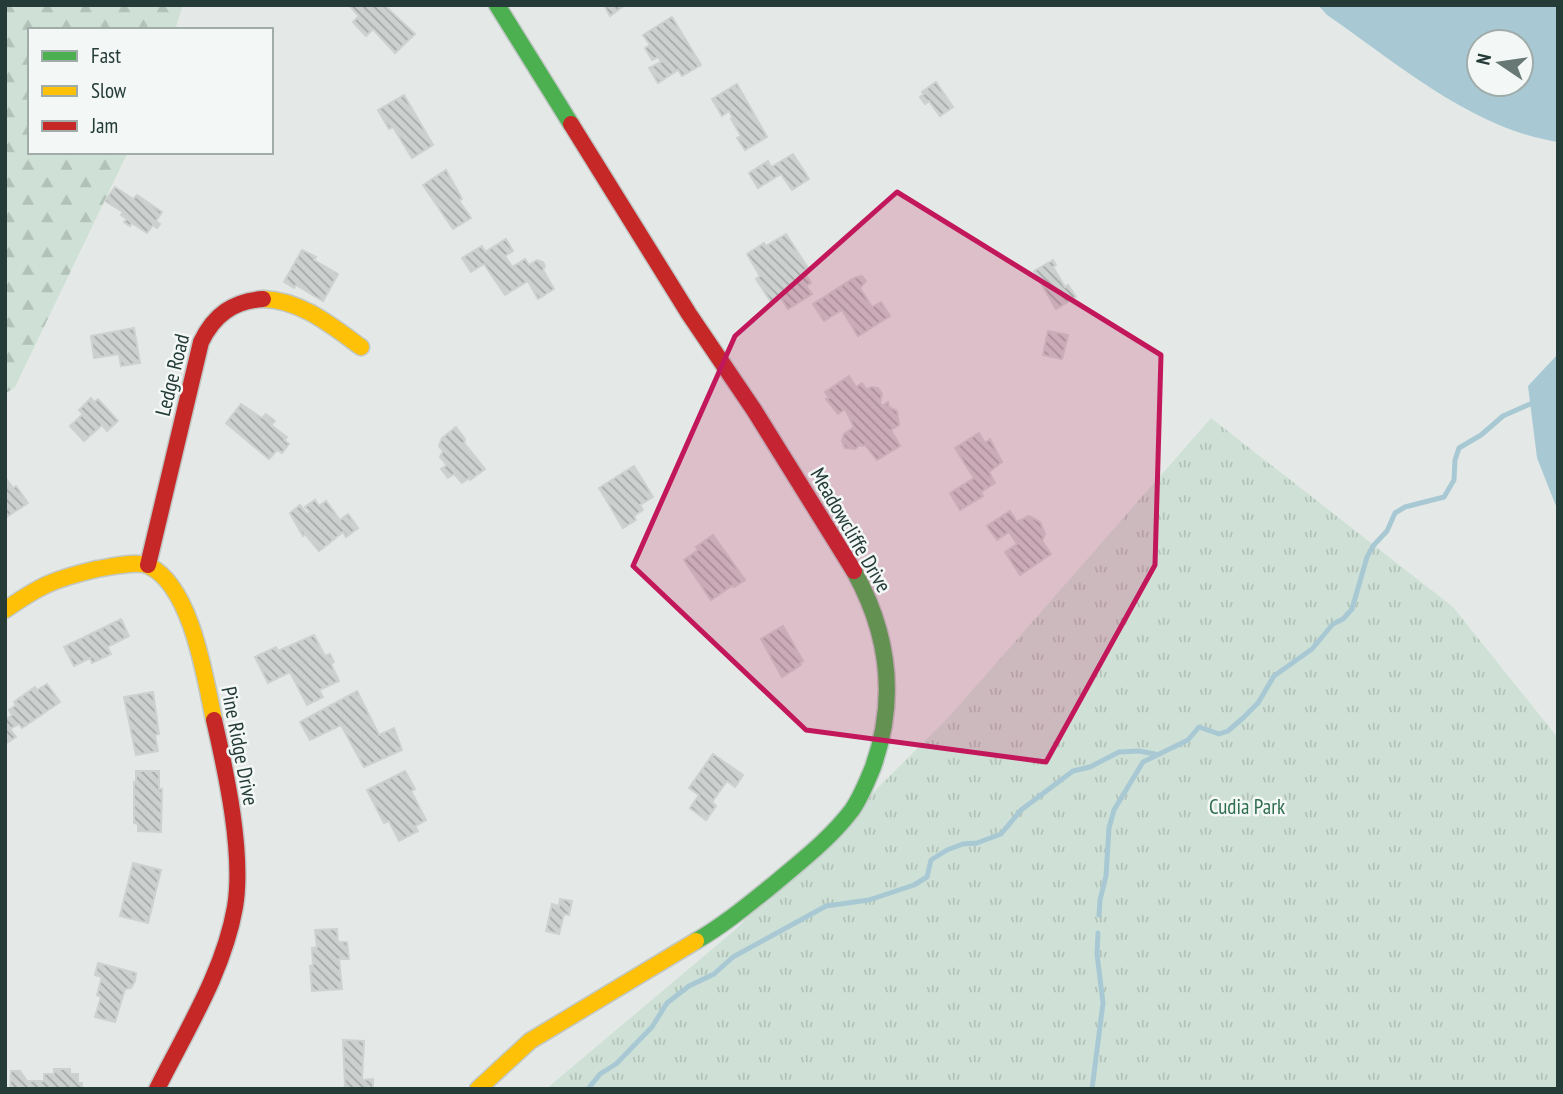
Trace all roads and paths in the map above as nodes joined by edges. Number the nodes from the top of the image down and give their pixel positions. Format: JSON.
{"nodes":[{"id":1,"x":497,"y":5,"type":"edge"},
{"id":2,"x":361,"y":347,"type":"dead end"},
{"id":3,"x":148,"y":565,"type":"junction"},
{"id":4,"x":5,"y":610,"type":"edge"},
{"id":5,"x":157,"y":1089,"type":"edge"},
{"id":6,"x":478,"y":1089,"type":"edge"}],
"edges":[{"from":1,"to":6,"type":"street","name":"Meadowcliffe Drive"},
{"from":2,"to":3,"type":"street","name":"Ledge Road"},
{"from":3,"to":4,"type":"street"},
{"from":3,"to":5,"type":"street","name":"Pine Ridge Drive"}]}
